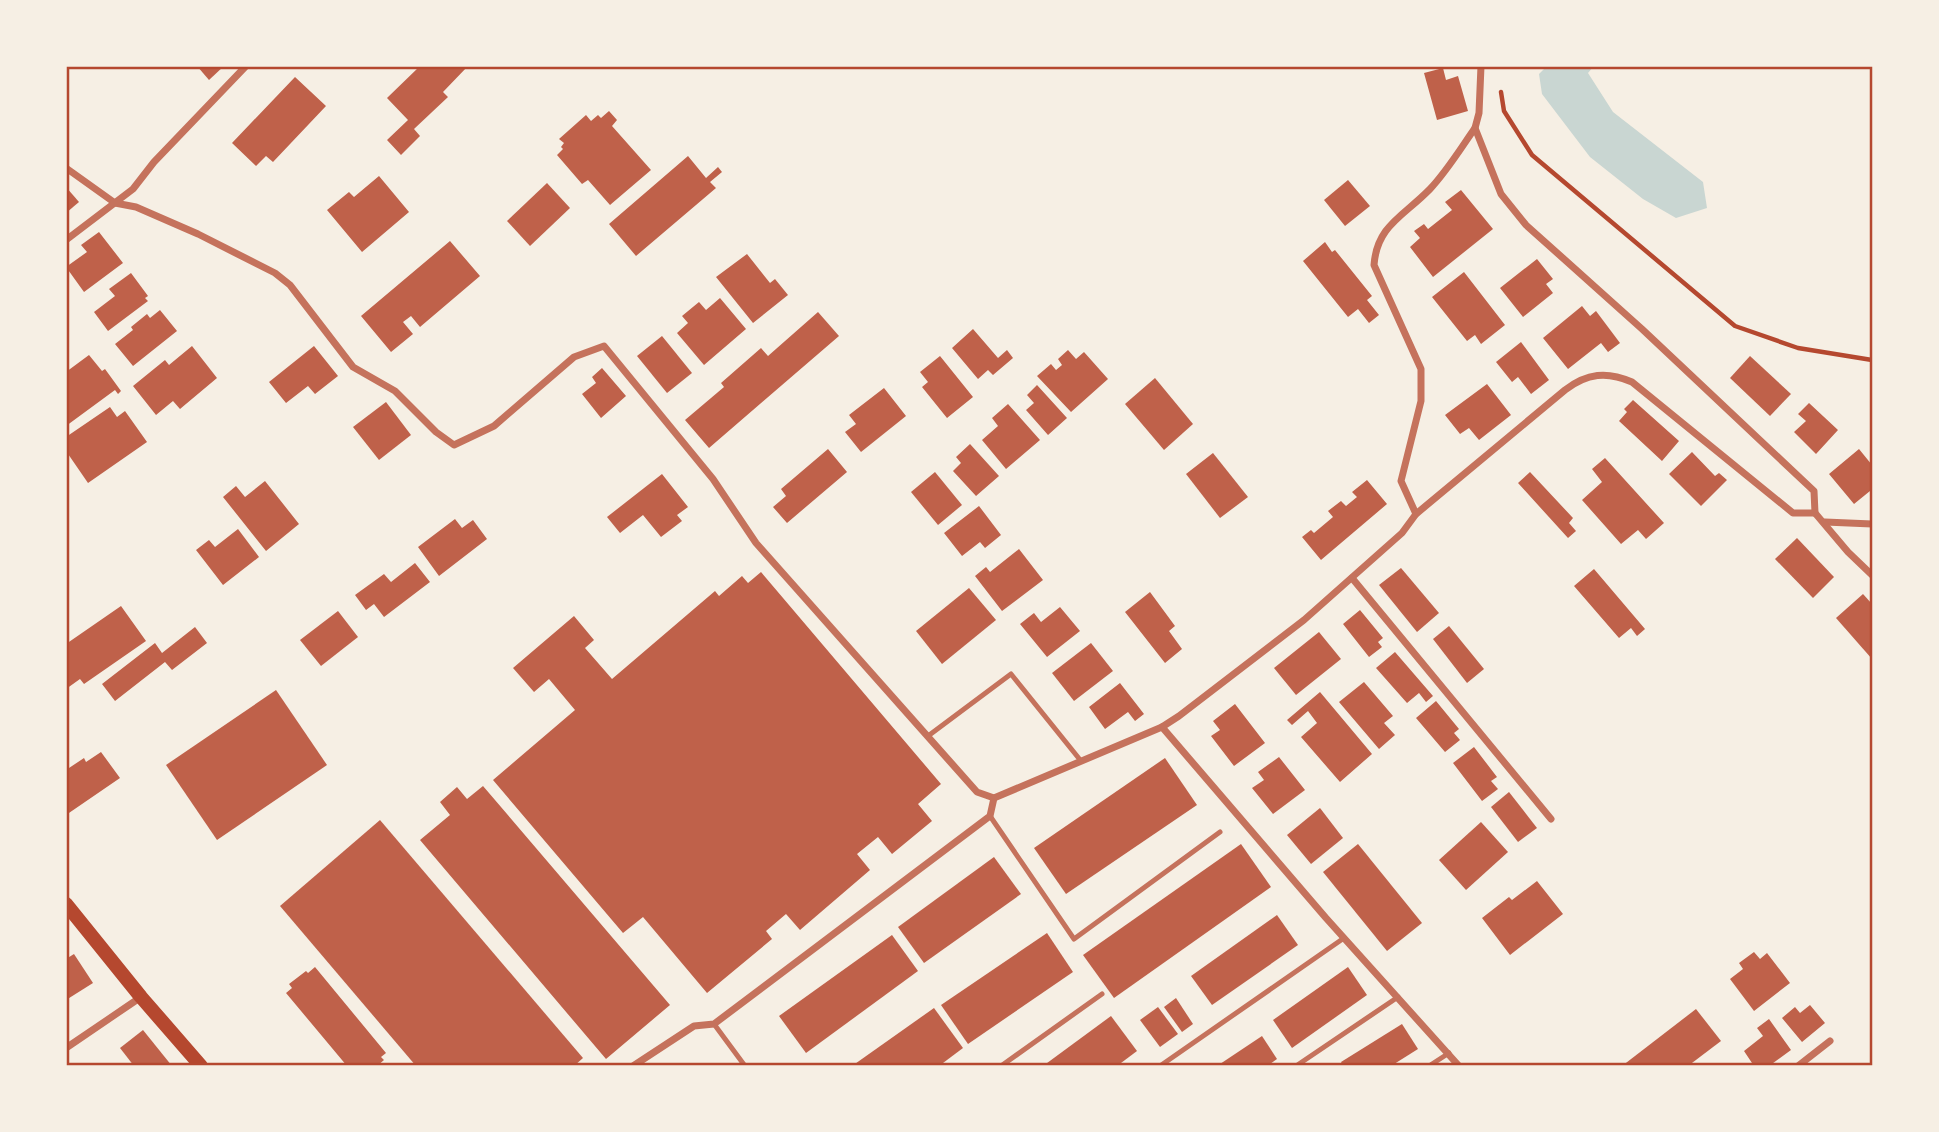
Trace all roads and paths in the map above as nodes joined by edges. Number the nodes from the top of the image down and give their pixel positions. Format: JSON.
{"nodes":[{"id":1,"x":246,"y":66,"type":"edge"},
{"id":2,"x":1481,"y":66,"type":"edge"},
{"id":3,"x":1500,"y":87,"type":"dead end"},
{"id":4,"x":1475,"y":128,"type":"junction"},
{"id":5,"x":66,"y":168,"type":"edge"},
{"id":6,"x":115,"y":203,"type":"junction"},
{"id":7,"x":66,"y":240,"type":"edge"},
{"id":8,"x":1872,"y":360,"type":"edge"},
{"id":9,"x":1815,"y":513,"type":"junction"},
{"id":10,"x":1416,"y":514,"type":"junction"},
{"id":11,"x":1825,"y":522,"type":"junction"},
{"id":12,"x":1872,"y":524,"type":"edge"},
{"id":13,"x":1872,"y":575,"type":"edge"},
{"id":14,"x":1352,"y":578,"type":"junction"},
{"id":15,"x":1162,"y":727,"type":"junction"},
{"id":16,"x":928,"y":736,"type":"junction"},
{"id":17,"x":1081,"y":761,"type":"junction"},
{"id":18,"x":994,"y":798,"type":"junction"},
{"id":19,"x":990,"y":816,"type":"junction"},
{"id":20,"x":1551,"y":819,"type":"dead end"},
{"id":21,"x":1220,"y":832,"type":"dead end"},
{"id":22,"x":66,"y":904,"type":"edge"},
{"id":23,"x":1344,"y":937,"type":"junction"},
{"id":24,"x":1102,"y":994,"type":"dead end"},
{"id":25,"x":141,"y":996,"type":"junction"},
{"id":26,"x":1398,"y":997,"type":"junction"},
{"id":27,"x":714,"y":1024,"type":"junction"},
{"id":28,"x":1830,"y":1041,"type":"dead end"},
{"id":29,"x":66,"y":1048,"type":"edge"},
{"id":30,"x":1449,"y":1053,"type":"junction"},
{"id":31,"x":1169,"y":1063,"type":"edge"},
{"id":32,"x":201,"y":1066,"type":"edge"},
{"id":33,"x":633,"y":1066,"type":"edge"},
{"id":34,"x":745,"y":1066,"type":"edge"},
{"id":35,"x":1001,"y":1066,"type":"edge"},
{"id":36,"x":1160,"y":1066,"type":"edge"},
{"id":37,"x":1296,"y":1066,"type":"edge"},
{"id":38,"x":1429,"y":1066,"type":"edge"},
{"id":39,"x":1459,"y":1066,"type":"edge"},
{"id":40,"x":1798,"y":1066,"type":"edge"}],
"edges":[{"from":1,"to":6,"type":"street"},
{"from":2,"to":4,"type":"street"},
{"from":3,"to":8,"type":"path"},
{"from":4,"to":9,"type":"street"},
{"from":4,"to":10,"type":"street"},
{"from":5,"to":6,"type":"street"},
{"from":6,"to":7,"type":"street"},
{"from":6,"to":16,"type":"street"},
{"from":9,"to":10,"type":"street"},
{"from":9,"to":11,"type":"street"},
{"from":10,"to":14,"type":"street"},
{"from":11,"to":12,"type":"street"},
{"from":11,"to":13,"type":"street"},
{"from":14,"to":15,"type":"street"},
{"from":14,"to":20,"type":"street"},
{"from":15,"to":17,"type":"street"},
{"from":15,"to":23,"type":"street"},
{"from":16,"to":17,"type":"lane"},
{"from":16,"to":18,"type":"street"},
{"from":17,"to":18,"type":"street"},
{"from":18,"to":19,"type":"street"},
{"from":19,"to":21,"type":"lane"},
{"from":19,"to":27,"type":"street"},
{"from":22,"to":25,"type":"main road"},
{"from":23,"to":26,"type":"street"},
{"from":23,"to":31,"type":"lane"},
{"from":24,"to":35,"type":"lane"},
{"from":25,"to":29,"type":"street"},
{"from":25,"to":32,"type":"main road"},
{"from":26,"to":30,"type":"street"},
{"from":26,"to":37,"type":"lane"},
{"from":27,"to":33,"type":"street"},
{"from":27,"to":34,"type":"lane"},
{"from":28,"to":40,"type":"street"},
{"from":30,"to":38,"type":"lane"},
{"from":30,"to":39,"type":"street"},
{"from":31,"to":36,"type":"lane"}]}
